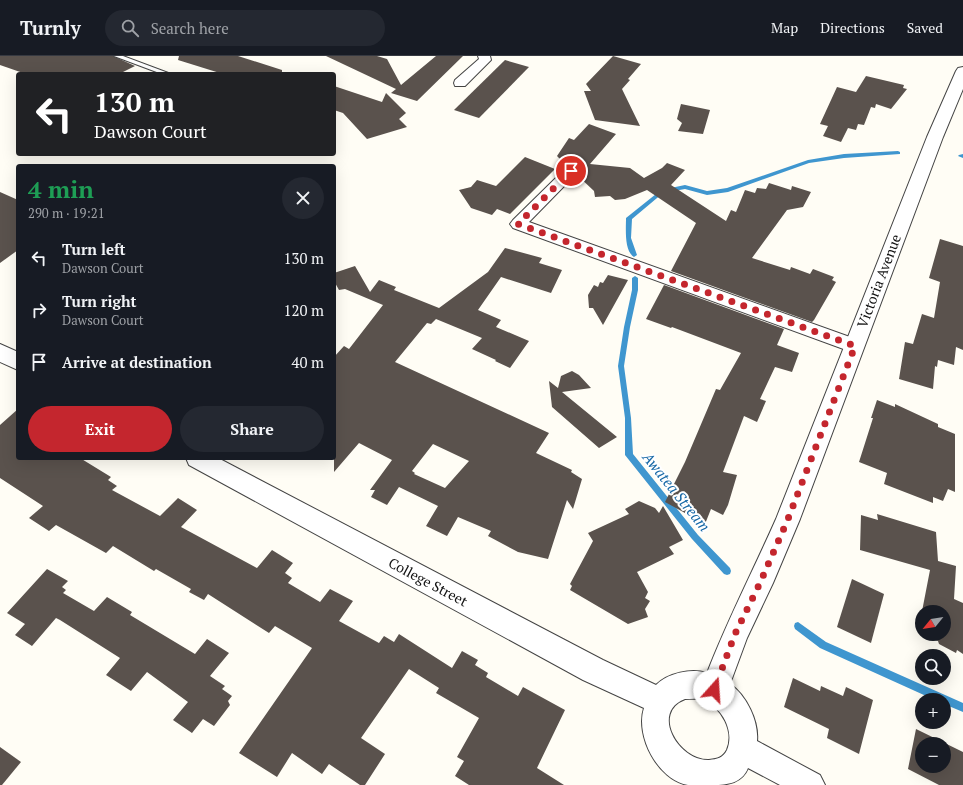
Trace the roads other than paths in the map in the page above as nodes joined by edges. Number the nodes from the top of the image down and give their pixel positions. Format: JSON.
{"nodes":[{"id":1,"x":117,"y":56,"type":"edge"},
{"id":2,"x":484,"y":56,"type":"edge"},
{"id":3,"x":963,"y":71,"type":"edge"},
{"id":4,"x":162,"y":72,"type":"edge"},
{"id":5,"x":460,"y":83,"type":"dead end"},
{"id":6,"x":571,"y":171,"type":"dead end"},
{"id":7,"x":855,"y":346,"type":"junction"},
{"id":8,"x":0,"y":352,"type":"edge"},
{"id":9,"x":16,"y":361,"type":"edge"},
{"id":10,"x":201,"y":460,"type":"edge"},
{"id":11,"x":714,"y":690,"type":"junction"},
{"id":12,"x":661,"y":702,"type":"junction"},
{"id":13,"x":743,"y":749,"type":"junction"},
{"id":14,"x":677,"y":776,"type":"edge"},
{"id":15,"x":810,"y":785,"type":"edge"}],
"edges":[{"from":1,"to":4,"type":"lane"},
{"from":2,"to":5,"type":"street"},
{"from":3,"to":7,"type":"street","name":"Victoria Avenue"},
{"from":6,"to":7,"type":"street"},
{"from":7,"to":11,"type":"street","name":"Victoria Avenue"},
{"from":8,"to":9,"type":"street"},
{"from":10,"to":12,"type":"street","name":"College Street"},
{"from":11,"to":12,"type":"street"},
{"from":11,"to":13,"type":"street"},
{"from":12,"to":14,"type":"street"},
{"from":13,"to":14,"type":"street"},
{"from":13,"to":15,"type":"street"}]}
